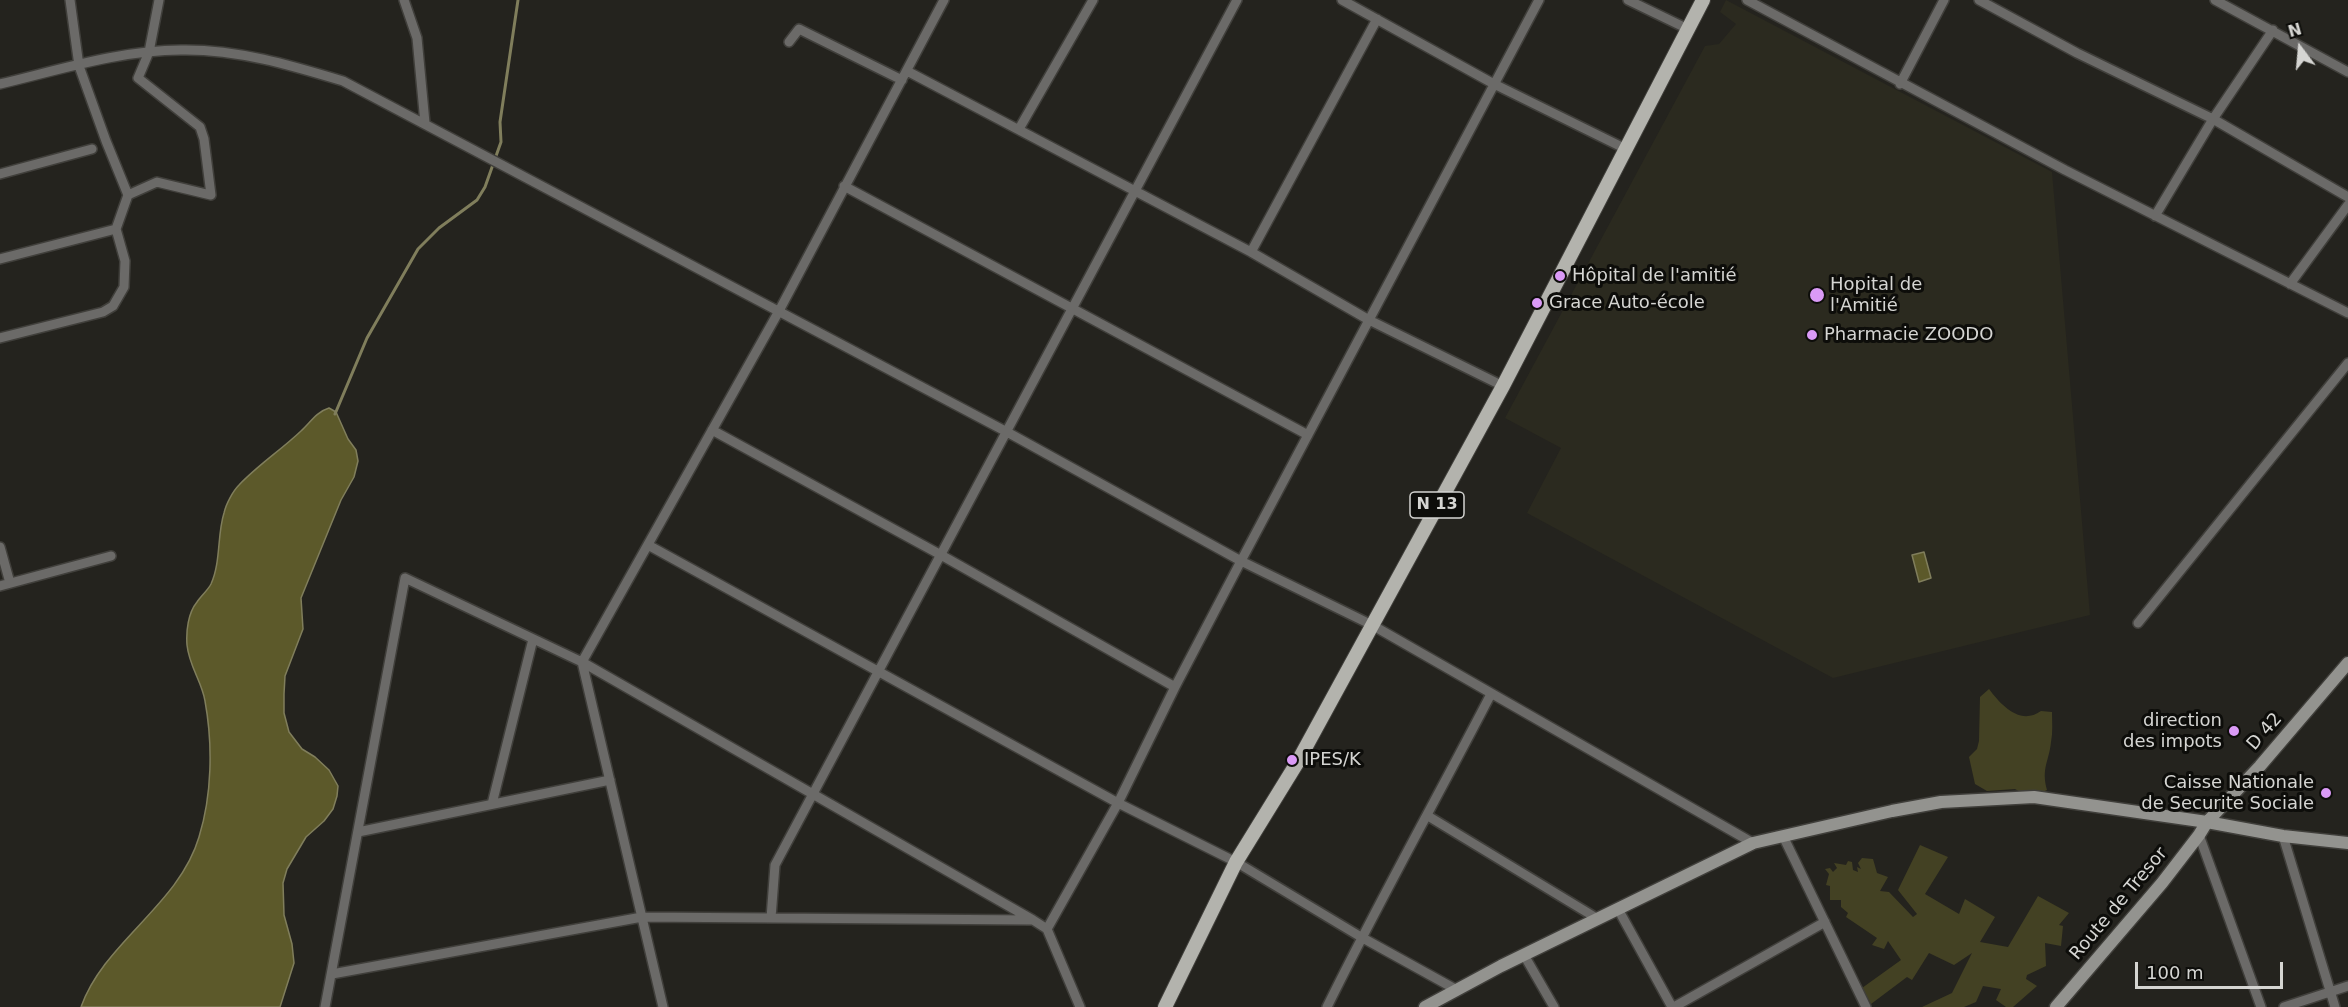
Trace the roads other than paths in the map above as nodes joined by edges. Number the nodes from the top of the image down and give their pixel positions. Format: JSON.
{"nodes":[{"id":1,"x":70,"y":0,"type":"edge"},
{"id":2,"x":159,"y":0,"type":"edge"},
{"id":3,"x":404,"y":0,"type":"edge"},
{"id":4,"x":944,"y":0,"type":"edge"},
{"id":5,"x":1093,"y":0,"type":"edge"},
{"id":6,"x":1237,"y":0,"type":"edge"},
{"id":7,"x":1342,"y":0,"type":"edge"},
{"id":8,"x":1539,"y":0,"type":"edge"},
{"id":9,"x":1628,"y":0,"type":"edge"},
{"id":10,"x":1702,"y":0,"type":"edge"},
{"id":11,"x":1747,"y":0,"type":"edge"},
{"id":12,"x":1944,"y":0,"type":"edge"},
{"id":13,"x":1978,"y":0,"type":"edge"},
{"id":14,"x":2215,"y":0,"type":"edge"},
{"id":15,"x":1377,"y":19,"type":"junction"},
{"id":16,"x":1688,"y":29,"type":"junction"},
{"id":17,"x":2273,"y":30,"type":"junction"},
{"id":18,"x":789,"y":42,"type":"dead end"},
{"id":19,"x":149,"y":52,"type":"junction"},
{"id":20,"x":79,"y":66,"type":"junction"},
{"id":21,"x":2348,"y":72,"type":"edge"},
{"id":22,"x":905,"y":76,"type":"junction"},
{"id":23,"x":0,"y":84,"type":"edge"},
{"id":24,"x":1494,"y":84,"type":"junction"},
{"id":25,"x":1900,"y":84,"type":"junction"},
{"id":26,"x":2213,"y":119,"type":"junction"},
{"id":27,"x":425,"y":123,"type":"junction"},
{"id":28,"x":1019,"y":129,"type":"junction"},
{"id":29,"x":92,"y":149,"type":"dead end"},
{"id":30,"x":1626,"y":149,"type":"junction"},
{"id":31,"x":0,"y":174,"type":"edge"},
{"id":32,"x":844,"y":186,"type":"junction"},
{"id":33,"x":1136,"y":191,"type":"junction"},
{"id":34,"x":128,"y":195,"type":"junction"},
{"id":35,"x":2348,"y":196,"type":"edge"},
{"id":36,"x":2348,"y":205,"type":"edge"},
{"id":37,"x":2155,"y":216,"type":"junction"},
{"id":38,"x":116,"y":229,"type":"junction"},
{"id":39,"x":1251,"y":252,"type":"junction"},
{"id":40,"x":0,"y":260,"type":"edge"},
{"id":41,"x":2290,"y":284,"type":"junction"},
{"id":42,"x":779,"y":310,"type":"junction"},
{"id":43,"x":1073,"y":311,"type":"junction"},
{"id":44,"x":2348,"y":313,"type":"edge"},
{"id":45,"x":1369,"y":320,"type":"junction"},
{"id":46,"x":0,"y":338,"type":"edge"},
{"id":47,"x":2348,"y":363,"type":"edge"},
{"id":48,"x":1503,"y":386,"type":"junction"},
{"id":49,"x":712,"y":430,"type":"junction"},
{"id":50,"x":1007,"y":432,"type":"junction"},
{"id":51,"x":1308,"y":435,"type":"junction"},
{"id":52,"x":648,"y":545,"type":"junction"},
{"id":53,"x":0,"y":547,"type":"edge"},
{"id":54,"x":941,"y":555,"type":"junction"},
{"id":55,"x":111,"y":556,"type":"dead end"},
{"id":56,"x":1240,"y":561,"type":"junction"},
{"id":57,"x":5,"y":585,"type":"edge"},
{"id":58,"x":2138,"y":623,"type":"dead end"},
{"id":59,"x":1372,"y":625,"type":"junction"},
{"id":60,"x":533,"y":639,"type":"junction"},
{"id":61,"x":582,"y":662,"type":"junction"},
{"id":62,"x":2348,"y":663,"type":"edge"},
{"id":63,"x":879,"y":672,"type":"junction"},
{"id":64,"x":1174,"y":687,"type":"junction"},
{"id":65,"x":1491,"y":694,"type":"junction"},
{"id":66,"x":610,"y":780,"type":"junction"},
{"id":67,"x":814,"y":794,"type":"junction"},
{"id":68,"x":1118,"y":803,"type":"junction"},
{"id":69,"x":492,"y":804,"type":"junction"},
{"id":70,"x":1428,"y":816,"type":"junction"},
{"id":71,"x":2207,"y":822,"type":"junction"},
{"id":72,"x":358,"y":832,"type":"junction"},
{"id":73,"x":2199,"y":835,"type":"junction"},
{"id":74,"x":1784,"y":836,"type":"junction"},
{"id":75,"x":2283,"y":836,"type":"junction"},
{"id":76,"x":1753,"y":843,"type":"junction"},
{"id":77,"x":2348,"y":843,"type":"edge"},
{"id":78,"x":1236,"y":862,"type":"junction"},
{"id":79,"x":1618,"y":909,"type":"junction"},
{"id":80,"x":642,"y":917,"type":"junction"},
{"id":81,"x":771,"y":918,"type":"junction"},
{"id":82,"x":1598,"y":919,"type":"junction"},
{"id":83,"x":1033,"y":920,"type":"junction"},
{"id":84,"x":1825,"y":922,"type":"junction"},
{"id":85,"x":1047,"y":929,"type":"junction"},
{"id":86,"x":1361,"y":937,"type":"junction"},
{"id":87,"x":1524,"y":955,"type":"junction"},
{"id":88,"x":332,"y":974,"type":"junction"},
{"id":89,"x":2348,"y":986,"type":"edge"},
{"id":90,"x":1456,"y":990,"type":"junction"},
{"id":91,"x":2330,"y":991,"type":"junction"},
{"id":92,"x":325,"y":1007,"type":"edge"},
{"id":93,"x":663,"y":1007,"type":"edge"},
{"id":94,"x":1080,"y":1007,"type":"edge"},
{"id":95,"x":1165,"y":1007,"type":"edge"},
{"id":96,"x":1327,"y":1007,"type":"edge"},
{"id":97,"x":1425,"y":1007,"type":"edge"},
{"id":98,"x":1554,"y":1007,"type":"edge"},
{"id":99,"x":1673,"y":1007,"type":"edge"},
{"id":100,"x":1866,"y":1007,"type":"edge"},
{"id":101,"x":2055,"y":1007,"type":"edge"},
{"id":102,"x":2261,"y":1007,"type":"edge"},
{"id":103,"x":2284,"y":1007,"type":"edge"},
{"id":104,"x":2335,"y":1007,"type":"edge"}],
"edges":[{"from":1,"to":20,"type":"street"},
{"from":2,"to":19,"type":"street"},
{"from":3,"to":27,"type":"street"},
{"from":4,"to":22,"type":"street"},
{"from":5,"to":28,"type":"street"},
{"from":6,"to":33,"type":"street"},
{"from":7,"to":15,"type":"street"},
{"from":8,"to":24,"type":"street"},
{"from":9,"to":16,"type":"street"},
{"from":10,"to":16,"type":"main road","number":"N 13"},
{"from":11,"to":25,"type":"street"},
{"from":12,"to":25,"type":"street"},
{"from":13,"to":26,"type":"street"},
{"from":14,"to":17,"type":"street"},
{"from":15,"to":24,"type":"street"},
{"from":15,"to":39,"type":"street"},
{"from":16,"to":30,"type":"main road","number":"N 13"},
{"from":17,"to":21,"type":"street"},
{"from":17,"to":26,"type":"street"},
{"from":18,"to":22,"type":"street"},
{"from":19,"to":20,"type":"street"},
{"from":19,"to":27,"type":"street"},
{"from":19,"to":34,"type":"street"},
{"from":20,"to":23,"type":"street"},
{"from":20,"to":34,"type":"street"},
{"from":22,"to":28,"type":"street"},
{"from":22,"to":32,"type":"street"},
{"from":24,"to":30,"type":"street"},
{"from":24,"to":45,"type":"street"},
{"from":25,"to":37,"type":"street"},
{"from":26,"to":35,"type":"street"},
{"from":26,"to":37,"type":"street"},
{"from":27,"to":42,"type":"street"},
{"from":28,"to":33,"type":"street"},
{"from":29,"to":31,"type":"street"},
{"from":30,"to":48,"type":"main road","number":"N 13"},
{"from":32,"to":42,"type":"street"},
{"from":32,"to":43,"type":"street"},
{"from":33,"to":39,"type":"street"},
{"from":33,"to":43,"type":"street"},
{"from":34,"to":38,"type":"street"},
{"from":36,"to":41,"type":"street"},
{"from":37,"to":41,"type":"street"},
{"from":38,"to":40,"type":"street"},
{"from":38,"to":46,"type":"street"},
{"from":39,"to":45,"type":"street"},
{"from":41,"to":44,"type":"street"},
{"from":42,"to":49,"type":"street"},
{"from":42,"to":50,"type":"street"},
{"from":43,"to":50,"type":"street"},
{"from":43,"to":51,"type":"street"},
{"from":45,"to":48,"type":"street"},
{"from":45,"to":51,"type":"street"},
{"from":47,"to":58,"type":"street"},
{"from":48,"to":59,"type":"main road","number":"N 13"},
{"from":49,"to":52,"type":"street"},
{"from":49,"to":54,"type":"street"},
{"from":50,"to":54,"type":"street"},
{"from":50,"to":56,"type":"street"},
{"from":51,"to":56,"type":"street"},
{"from":52,"to":61,"type":"street"},
{"from":52,"to":63,"type":"street"},
{"from":53,"to":57,"type":"street"},
{"from":54,"to":63,"type":"street"},
{"from":54,"to":64,"type":"street"},
{"from":55,"to":57,"type":"street"},
{"from":56,"to":59,"type":"street"},
{"from":56,"to":64,"type":"street"},
{"from":59,"to":65,"type":"street"},
{"from":59,"to":78,"type":"main road","number":"N 13"},
{"from":60,"to":61,"type":"street"},
{"from":60,"to":69,"type":"street"},
{"from":60,"to":72,"type":"street"},
{"from":61,"to":66,"type":"street"},
{"from":61,"to":67,"type":"street"},
{"from":62,"to":71,"type":"street","name":"D 42","number":"D 42"},
{"from":63,"to":67,"type":"street"},
{"from":63,"to":68,"type":"street"},
{"from":64,"to":68,"type":"street"},
{"from":65,"to":70,"type":"street"},
{"from":65,"to":76,"type":"street"},
{"from":66,"to":69,"type":"street"},
{"from":66,"to":80,"type":"street"},
{"from":67,"to":81,"type":"street"},
{"from":67,"to":83,"type":"street"},
{"from":68,"to":78,"type":"street"},
{"from":68,"to":85,"type":"street"},
{"from":69,"to":72,"type":"street"},
{"from":70,"to":82,"type":"street"},
{"from":70,"to":86,"type":"street"},
{"from":71,"to":73,"type":"street","name":"Route de Tresor"},
{"from":71,"to":74,"type":"street"},
{"from":71,"to":75,"type":"street"},
{"from":72,"to":88,"type":"street"},
{"from":73,"to":101,"type":"street","name":"Route de Tresor"},
{"from":73,"to":102,"type":"street"},
{"from":74,"to":76,"type":"street"},
{"from":74,"to":84,"type":"street"},
{"from":75,"to":77,"type":"street"},
{"from":75,"to":91,"type":"street"},
{"from":76,"to":79,"type":"street"},
{"from":78,"to":86,"type":"street"},
{"from":78,"to":95,"type":"main road","number":"N 13"},
{"from":79,"to":82,"type":"street"},
{"from":79,"to":99,"type":"street"},
{"from":80,"to":81,"type":"street"},
{"from":80,"to":88,"type":"street"},
{"from":80,"to":93,"type":"street"},
{"from":81,"to":83,"type":"street"},
{"from":82,"to":87,"type":"street"},
{"from":83,"to":85,"type":"street"},
{"from":84,"to":99,"type":"street"},
{"from":84,"to":100,"type":"street"},
{"from":85,"to":94,"type":"street"},
{"from":86,"to":90,"type":"street"},
{"from":86,"to":96,"type":"street"},
{"from":87,"to":90,"type":"street"},
{"from":87,"to":98,"type":"street"},
{"from":88,"to":92,"type":"street"},
{"from":89,"to":91,"type":"street"},
{"from":90,"to":97,"type":"street"},
{"from":91,"to":103,"type":"street"},
{"from":91,"to":104,"type":"street"}]}
